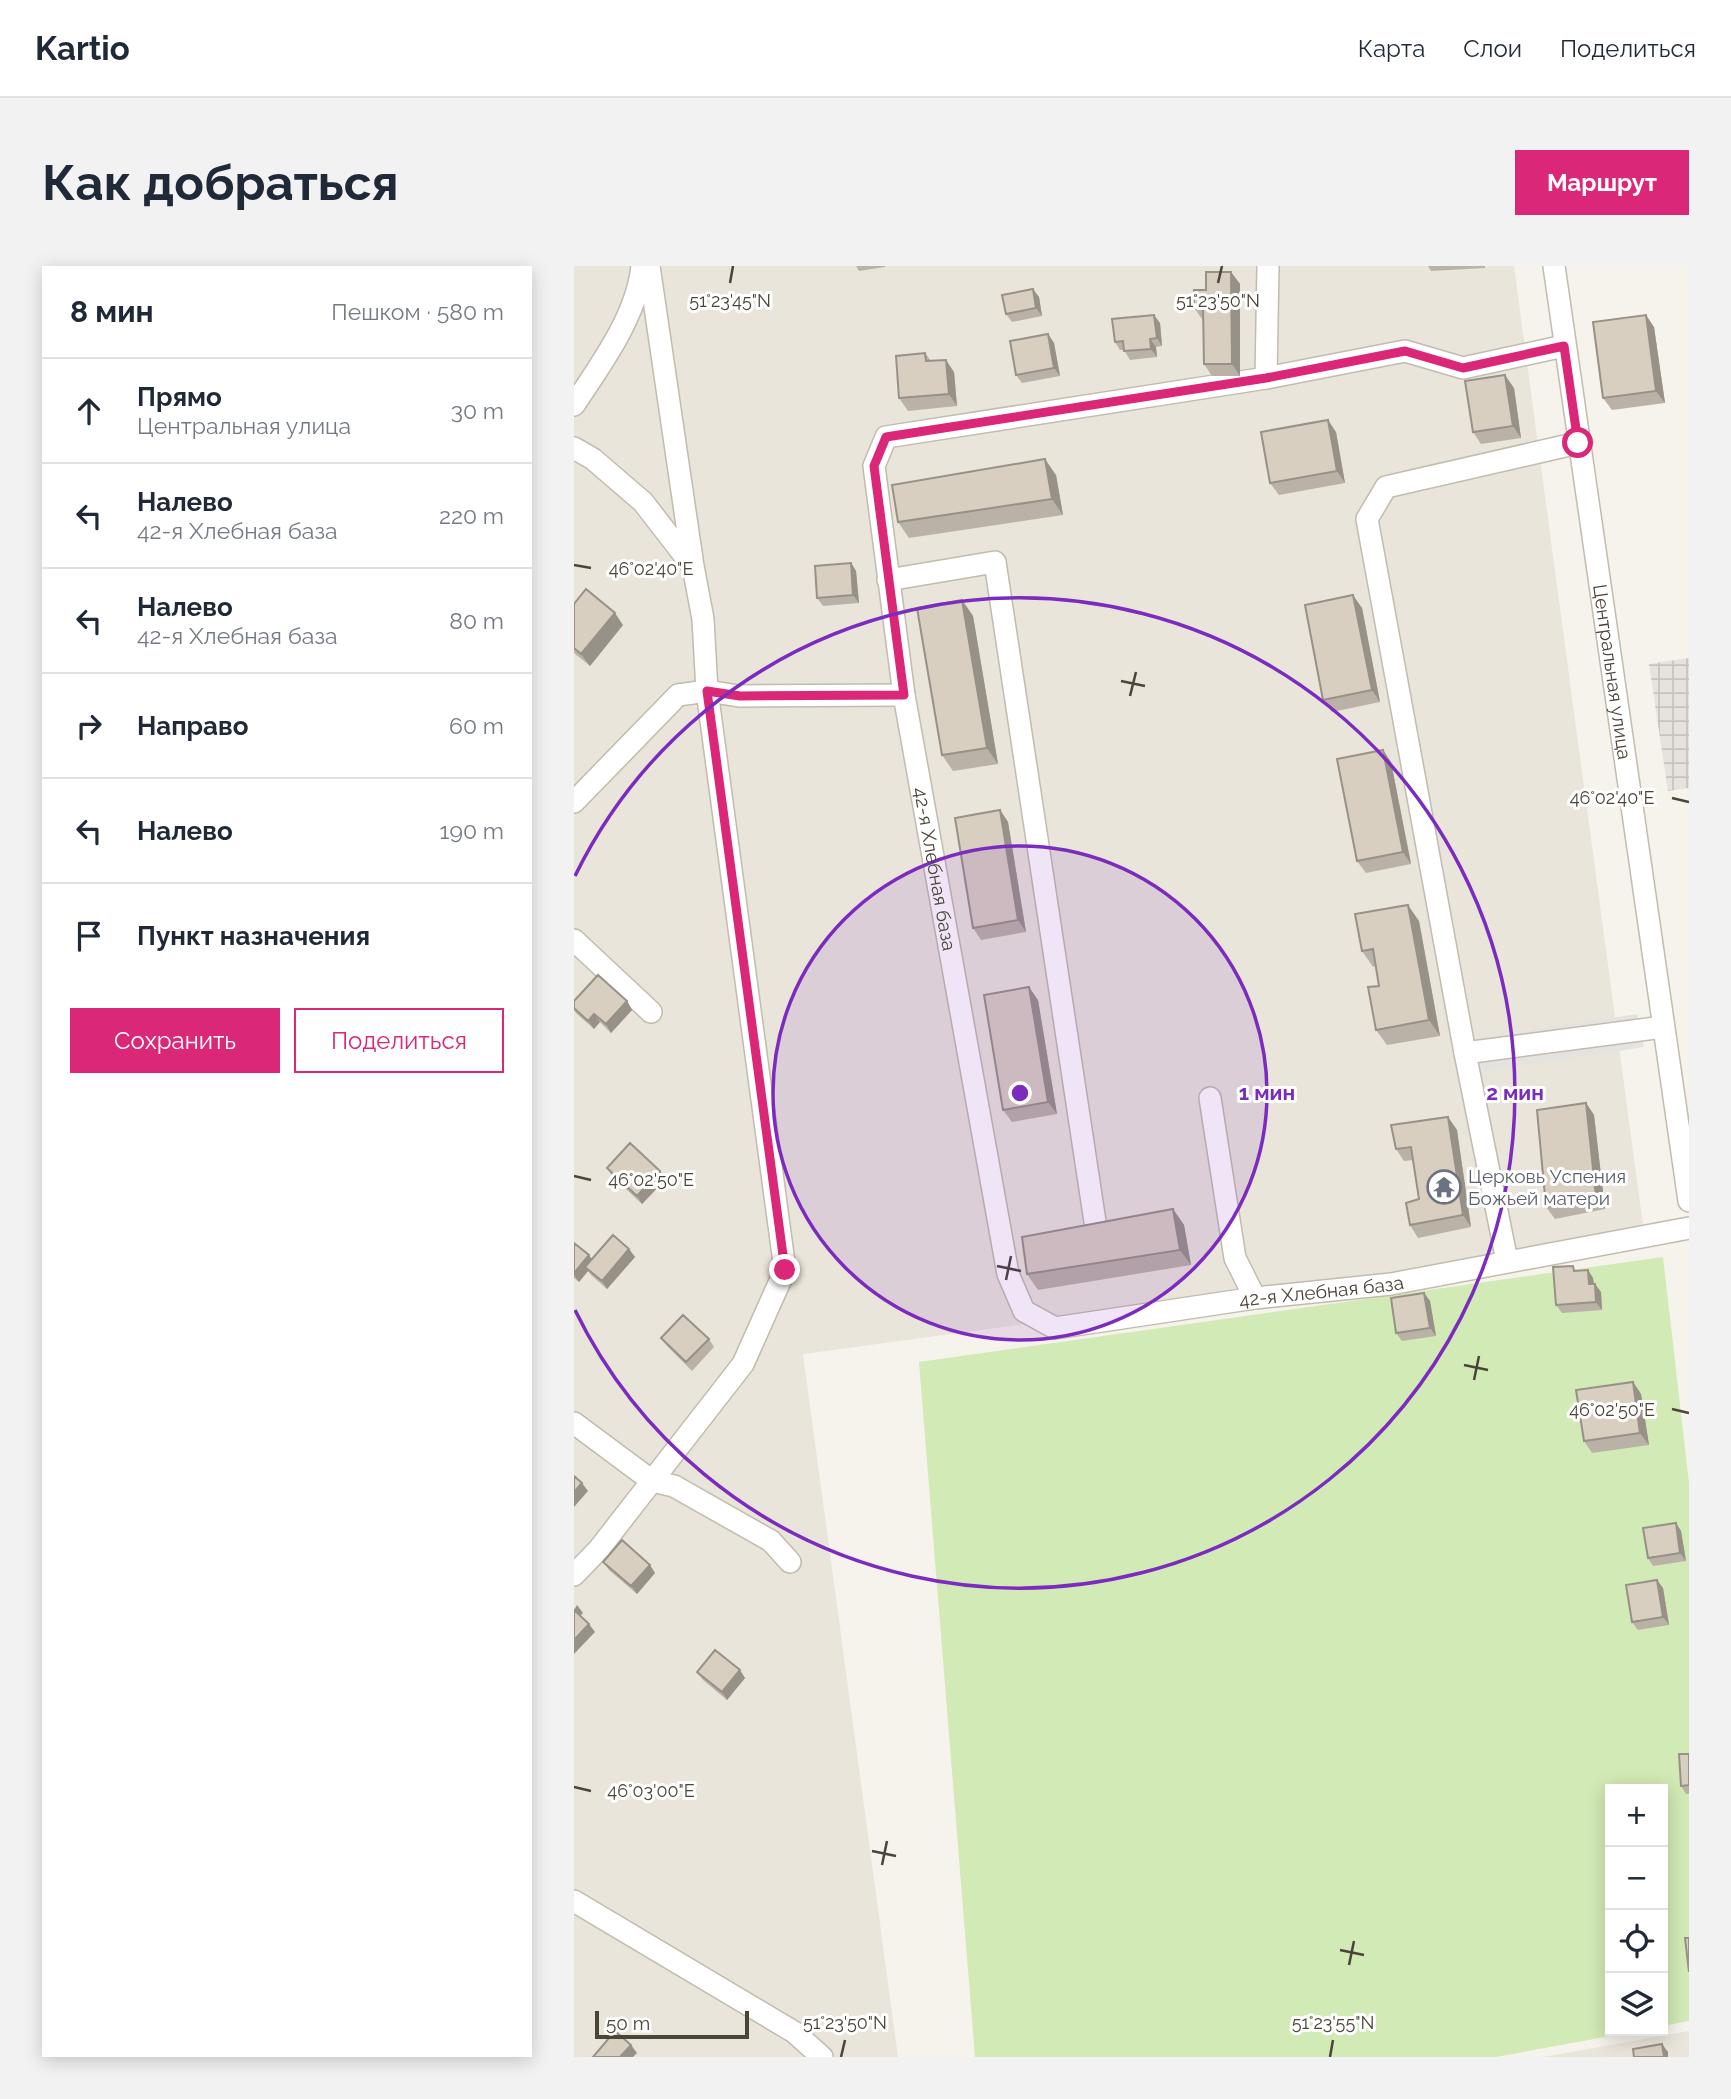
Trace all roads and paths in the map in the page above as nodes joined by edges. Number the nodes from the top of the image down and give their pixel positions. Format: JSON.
{"nodes":[{"id":1,"x":642,"y":266,"type":"edge"},
{"id":2,"x":649,"y":266,"type":"edge"},
{"id":3,"x":1268,"y":266,"type":"edge"},
{"id":4,"x":1553,"y":266,"type":"edge"},
{"id":5,"x":1564,"y":346,"type":"junction"},
{"id":6,"x":1266,"y":378,"type":"junction"},
{"id":7,"x":574,"y":405,"type":"edge"},
{"id":8,"x":1578,"y":443,"type":"junction"},
{"id":9,"x":574,"y":448,"type":"edge"},
{"id":10,"x":692,"y":566,"type":"junction"},
{"id":11,"x":888,"y":580,"type":"junction"},
{"id":12,"x":707,"y":691,"type":"junction"},
{"id":13,"x":904,"y":695,"type":"junction"},
{"id":14,"x":574,"y":802,"type":"edge"},
{"id":15,"x":574,"y":940,"type":"edge"},
{"id":16,"x":651,"y":1012,"type":"dead end"},
{"id":17,"x":1663,"y":1027,"type":"junction"},
{"id":18,"x":1465,"y":1053,"type":"junction"},
{"id":19,"x":1210,"y":1098,"type":"dead end"},
{"id":20,"x":1689,"y":1201,"type":"edge"},
{"id":21,"x":1689,"y":1228,"type":"edge"},
{"id":22,"x":1097,"y":1235,"type":"edge"},
{"id":23,"x":1507,"y":1261,"type":"junction"},
{"id":24,"x":1255,"y":1298,"type":"junction"},
{"id":25,"x":574,"y":1423,"type":"edge"},
{"id":26,"x":652,"y":1481,"type":"junction"},
{"id":27,"x":790,"y":1562,"type":"dead end"},
{"id":28,"x":574,"y":1575,"type":"edge"},
{"id":29,"x":574,"y":1900,"type":"edge"},
{"id":30,"x":822,"y":2057,"type":"edge"}],
"edges":[{"from":1,"to":7,"type":"street"},
{"from":2,"to":10,"type":"street"},
{"from":3,"to":6,"type":"street"},
{"from":4,"to":5,"type":"street","name":"Центральная улица"},
{"from":5,"to":6,"type":"street","name":"42-я Хлебная база"},
{"from":5,"to":8,"type":"street","name":"Центральная улица"},
{"from":6,"to":11,"type":"street","name":"42-я Хлебная база"},
{"from":8,"to":17,"type":"street","name":"Центральная улица"},
{"from":8,"to":18,"type":"street"},
{"from":9,"to":10,"type":"street"},
{"from":10,"to":12,"type":"street"},
{"from":11,"to":13,"type":"street","name":"42-я Хлебная база"},
{"from":11,"to":22,"type":"street"},
{"from":12,"to":13,"type":"street"},
{"from":12,"to":14,"type":"street"},
{"from":12,"to":26,"type":"street"},
{"from":13,"to":24,"type":"street","name":"42-я Хлебная база"},
{"from":15,"to":16,"type":"street"},
{"from":17,"to":18,"type":"street"},
{"from":17,"to":20,"type":"street","name":"Центральная улица"},
{"from":18,"to":23,"type":"street"},
{"from":19,"to":24,"type":"street"},
{"from":21,"to":23,"type":"street","name":"42-я Хлебная база"},
{"from":23,"to":24,"type":"street","name":"42-я Хлебная база"},
{"from":25,"to":26,"type":"street"},
{"from":26,"to":27,"type":"street"},
{"from":26,"to":28,"type":"street"},
{"from":29,"to":30,"type":"street"}]}
